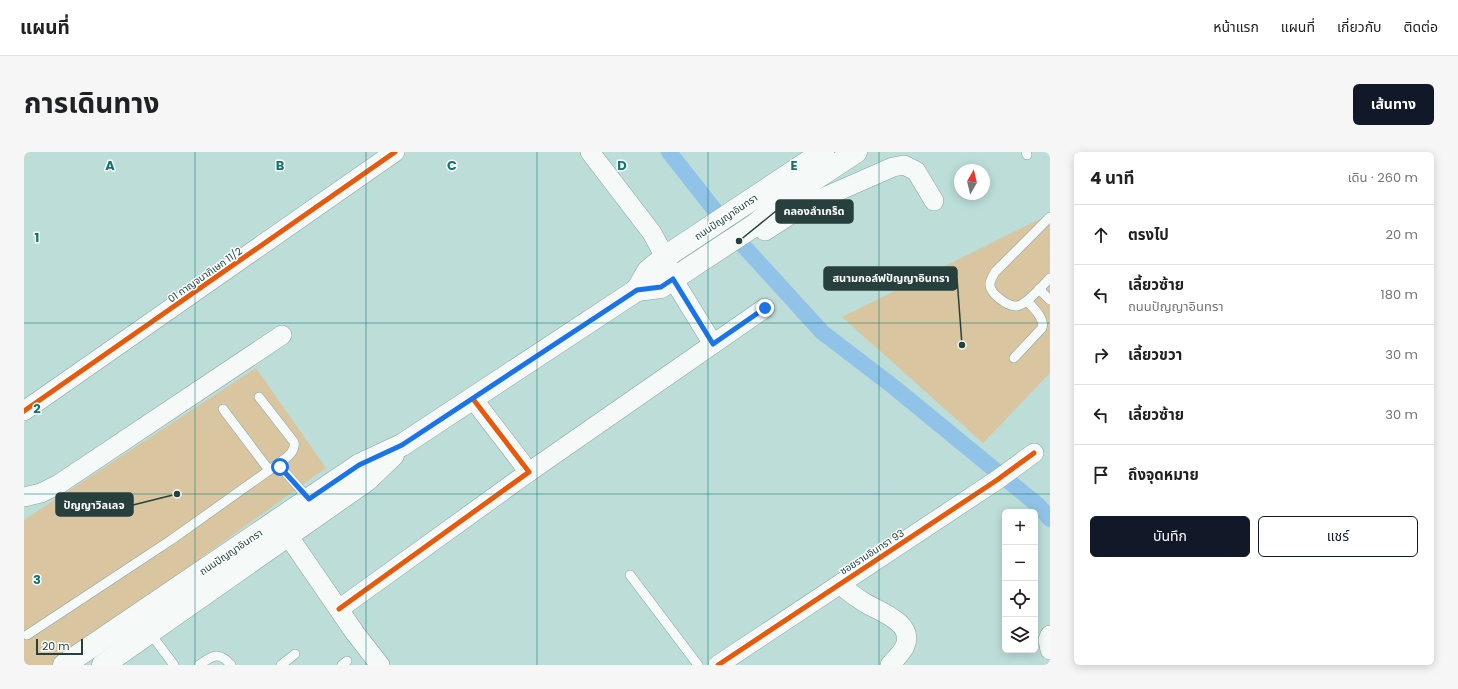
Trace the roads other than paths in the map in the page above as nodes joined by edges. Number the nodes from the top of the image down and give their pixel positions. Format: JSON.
{"nodes":[{"id":1,"x":395,"y":152,"type":"edge"},
{"id":2,"x":590,"y":152,"type":"edge"},
{"id":3,"x":823,"y":152,"type":"edge"},
{"id":4,"x":856,"y":152,"type":"edge"},
{"id":5,"x":798,"y":200,"type":"junction"},
{"id":6,"x":934,"y":201,"type":"dead end"},
{"id":7,"x":1050,"y":217,"type":"edge"},
{"id":8,"x":665,"y":257,"type":"junction"},
{"id":9,"x":1050,"y":278,"type":"edge"},
{"id":10,"x":673,"y":279,"type":"junction"},
{"id":11,"x":1039,"y":289,"type":"junction"},
{"id":12,"x":637,"y":290,"type":"junction"},
{"id":13,"x":1050,"y":300,"type":"edge"},
{"id":14,"x":1027,"y":301,"type":"junction"},
{"id":15,"x":765,"y":308,"type":"dead end"},
{"id":16,"x":282,"y":335,"type":"dead end"},
{"id":17,"x":713,"y":344,"type":"junction"},
{"id":18,"x":1014,"y":358,"type":"dead end"},
{"id":19,"x":259,"y":397,"type":"dead end"},
{"id":20,"x":473,"y":398,"type":"junction"},
{"id":21,"x":222,"y":409,"type":"dead end"},
{"id":22,"x":24,"y":411,"type":"edge"},
{"id":23,"x":402,"y":445,"type":"junction"},
{"id":24,"x":1027,"y":458,"type":"dead end"},
{"id":25,"x":278,"y":464,"type":"junction"},
{"id":26,"x":269,"y":470,"type":"junction"},
{"id":27,"x":529,"y":472,"type":"junction"},
{"id":28,"x":24,"y":497,"type":"edge"},
{"id":29,"x":309,"y":499,"type":"junction"},
{"id":30,"x":289,"y":537,"type":"junction"},
{"id":31,"x":630,"y":575,"type":"dead end"},
{"id":32,"x":843,"y":582,"type":"junction"},
{"id":33,"x":339,"y":609,"type":"junction"},
{"id":34,"x":150,"y":633,"type":"junction"},
{"id":35,"x":27,"y":635,"type":"dead end"},
{"id":36,"x":1050,"y":635,"type":"edge"},
{"id":37,"x":1050,"y":650,"type":"edge"},
{"id":38,"x":295,"y":654,"type":"dead end"},
{"id":39,"x":1050,"y":659,"type":"edge"},
{"id":40,"x":64,"y":665,"type":"edge"},
{"id":41,"x":104,"y":665,"type":"edge"},
{"id":42,"x":174,"y":665,"type":"edge"},
{"id":43,"x":199,"y":665,"type":"edge"},
{"id":44,"x":232,"y":665,"type":"edge"},
{"id":45,"x":281,"y":665,"type":"edge"},
{"id":46,"x":380,"y":665,"type":"edge"},
{"id":47,"x":698,"y":665,"type":"edge"},
{"id":48,"x":718,"y":665,"type":"edge"},
{"id":49,"x":890,"y":665,"type":"edge"},
{"id":50,"x":1045,"y":665,"type":"edge"}],
"edges":[{"from":1,"to":22,"type":"street","name":"01 กาญจนาภิเษก 11/2"},
{"from":2,"to":8,"type":"street"},
{"from":3,"to":8,"type":"main road","name":"ถนนปัญญาอินทรา"},
{"from":4,"to":5,"type":"main road","name":"ถนนปัญญาอินทรา"},
{"from":5,"to":6,"type":"street"},
{"from":5,"to":10,"type":"main road","name":"ถนนปัญญาอินทรา"},
{"from":7,"to":14,"type":"lane"},
{"from":8,"to":10,"type":"street"},
{"from":8,"to":12,"type":"main road","name":"ถนนปัญญาอินทรา"},
{"from":9,"to":11,"type":"lane"},
{"from":10,"to":12,"type":"main road","name":"ถนนปัญญาอินทรา"},
{"from":10,"to":17,"type":"street"},
{"from":11,"to":13,"type":"lane"},
{"from":11,"to":14,"type":"lane"},
{"from":12,"to":20,"type":"main road","name":"ถนนปัญญาอินทรา"},
{"from":14,"to":18,"type":"lane"},
{"from":15,"to":17,"type":"street"},
{"from":16,"to":28,"type":"street"},
{"from":17,"to":27,"type":"street"},
{"from":19,"to":25,"type":"lane"},
{"from":20,"to":23,"type":"main road","name":"ถนนปัญญาอินทรา"},
{"from":20,"to":27,"type":"street"},
{"from":21,"to":26,"type":"lane"},
{"from":23,"to":29,"type":"main road","name":"ถนนปัญญาอินทรา"},
{"from":23,"to":30,"type":"main road","name":"ถนนปัญญาอินทรา"},
{"from":24,"to":32,"type":"street","name":"ซอยรามอินทรา 93"},
{"from":25,"to":26,"type":"lane"},
{"from":25,"to":29,"type":"lane"},
{"from":26,"to":35,"type":"lane"},
{"from":27,"to":33,"type":"street"},
{"from":29,"to":40,"type":"main road","name":"ถนนปัญญาอินทรา"},
{"from":30,"to":33,"type":"street"},
{"from":30,"to":34,"type":"main road","name":"ถนนปัญญาอินทรา"},
{"from":31,"to":47,"type":"lane"},
{"from":32,"to":48,"type":"street","name":"ซอยรามอินทรา 93"},
{"from":32,"to":49,"type":"street"},
{"from":33,"to":46,"type":"street"},
{"from":34,"to":41,"type":"main road","name":"ถนนปัญญาอินทรา"},
{"from":34,"to":42,"type":"lane"},
{"from":36,"to":37,"type":"street"},
{"from":38,"to":45,"type":"lane"},
{"from":39,"to":50,"type":"street"},
{"from":43,"to":44,"type":"lane"}]}
